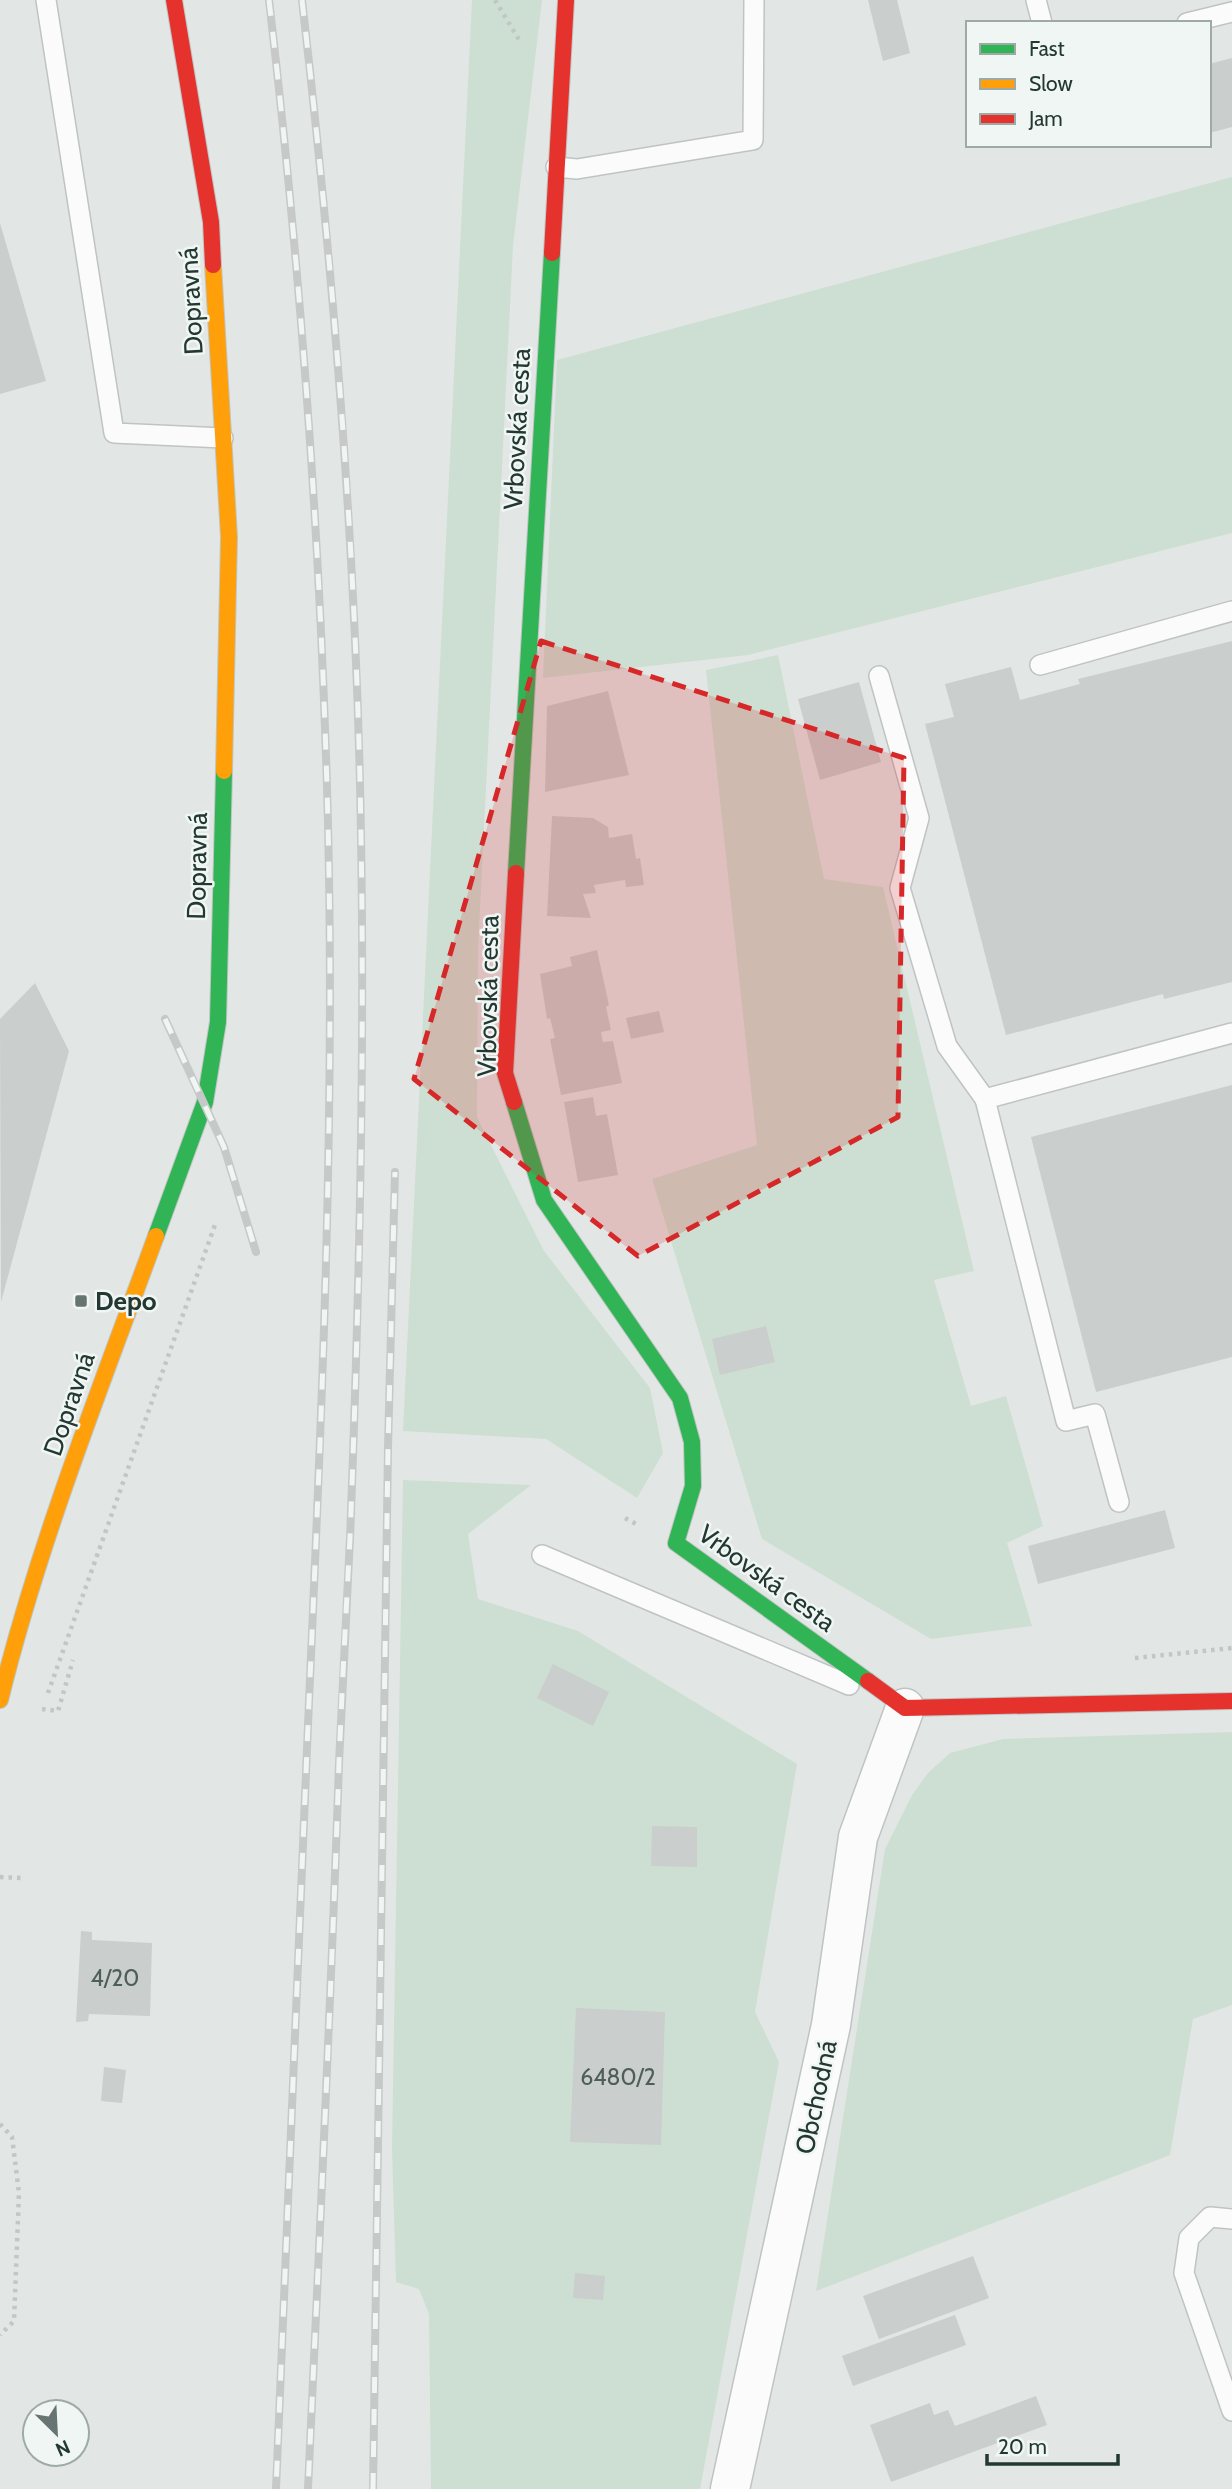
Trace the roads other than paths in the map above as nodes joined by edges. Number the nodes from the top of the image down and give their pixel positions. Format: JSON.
{"nodes":[{"id":1,"x":47,"y":0,"type":"edge"},
{"id":2,"x":174,"y":0,"type":"edge"},
{"id":3,"x":566,"y":0,"type":"edge"},
{"id":4,"x":754,"y":0,"type":"edge"},
{"id":5,"x":1036,"y":0,"type":"edge"},
{"id":6,"x":1232,"y":12,"type":"edge"},
{"id":7,"x":1041,"y":21,"type":"edge"},
{"id":8,"x":1195,"y":21,"type":"edge"},
{"id":9,"x":556,"y":167,"type":"junction"},
{"id":10,"x":223,"y":438,"type":"junction"},
{"id":11,"x":1232,"y":611,"type":"edge"},
{"id":12,"x":1040,"y":665,"type":"dead end"},
{"id":13,"x":879,"y":676,"type":"dead end"},
{"id":14,"x":1232,"y":1033,"type":"edge"},
{"id":15,"x":985,"y":1099,"type":"junction"},
{"id":16,"x":1119,"y":1502,"type":"dead end"},
{"id":17,"x":542,"y":1555,"type":"dead end"},
{"id":18,"x":0,"y":1700,"type":"edge"},
{"id":19,"x":1232,"y":1701,"type":"edge"},
{"id":20,"x":905,"y":1708,"type":"junction"},
{"id":21,"x":1232,"y":2219,"type":"edge"},
{"id":22,"x":1232,"y":2411,"type":"edge"},
{"id":23,"x":730,"y":2489,"type":"edge"}],
"edges":[{"from":1,"to":10,"type":"lane"},
{"from":2,"to":10,"type":"street","name":"Dopravná"},
{"from":3,"to":9,"type":"street","name":"Vrbovská cesta"},
{"from":4,"to":9,"type":"lane"},
{"from":5,"to":7,"type":"lane"},
{"from":6,"to":8,"type":"lane"},
{"from":9,"to":20,"type":"street","name":"Vrbovská cesta"},
{"from":10,"to":18,"type":"street","name":"Dopravná"},
{"from":11,"to":12,"type":"lane"},
{"from":13,"to":15,"type":"lane"},
{"from":14,"to":15,"type":"lane"},
{"from":15,"to":16,"type":"lane"},
{"from":17,"to":20,"type":"lane"},
{"from":19,"to":20,"type":"street"},
{"from":20,"to":23,"type":"street","name":"Obchodná"},
{"from":21,"to":22,"type":"lane"}]}
